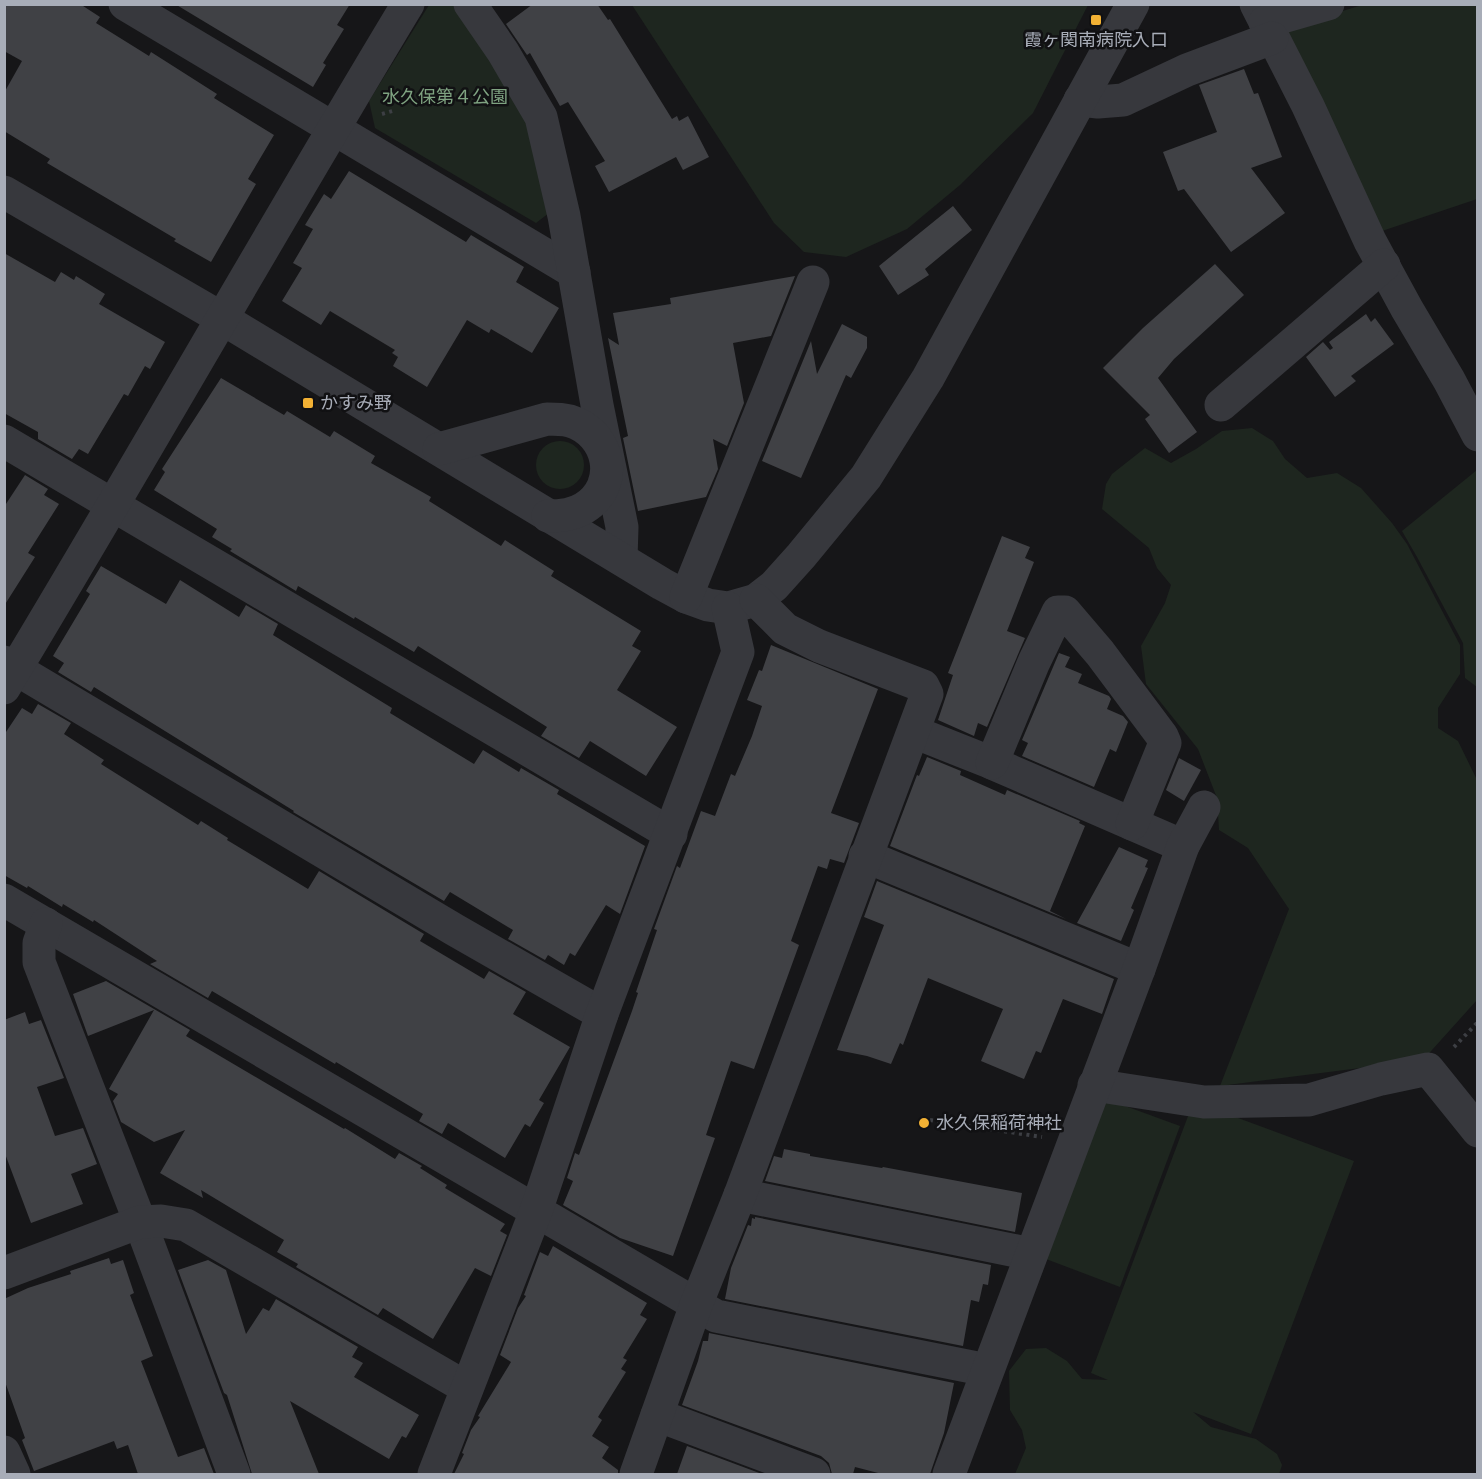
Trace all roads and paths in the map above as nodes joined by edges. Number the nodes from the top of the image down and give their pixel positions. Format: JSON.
{"nodes":[{"id":1,"x":125,"y":4,"type":"edge"},
{"id":2,"x":408,"y":4,"type":"edge"},
{"id":3,"x":470,"y":4,"type":"edge"},
{"id":4,"x":1133,"y":4,"type":"edge"},
{"id":5,"x":1328,"y":4,"type":"edge"},
{"id":6,"x":1264,"y":22,"type":"edge"},
{"id":7,"x":1080,"y":100,"type":"junction"},
{"id":8,"x":332,"y":129,"type":"junction"},
{"id":9,"x":4,"y":192,"type":"edge"},
{"id":10,"x":1384,"y":265,"type":"junction"},
{"id":11,"x":574,"y":272,"type":"junction"},
{"id":12,"x":813,"y":282,"type":"dead end"},
{"id":13,"x":223,"y":319,"type":"junction"},
{"id":14,"x":597,"y":405,"type":"junction"},
{"id":15,"x":1221,"y":405,"type":"dead end"},
{"id":16,"x":546,"y":419,"type":"junction"},
{"id":17,"x":1478,"y":435,"type":"edge"},
{"id":18,"x":4,"y":441,"type":"edge"},
{"id":19,"x":439,"y":449,"type":"junction"},
{"id":20,"x":608,"y":461,"type":"junction"},
{"id":21,"x":112,"y":505,"type":"junction"},
{"id":22,"x":548,"y":516,"type":"junction"},
{"id":23,"x":621,"y":559,"type":"junction"},
{"id":24,"x":686,"y":597,"type":"junction"},
{"id":25,"x":742,"y":604,"type":"junction"},
{"id":26,"x":8,"y":673,"type":"edge"},
{"id":27,"x":914,"y":732,"type":"junction"},
{"id":28,"x":992,"y":763,"type":"junction"},
{"id":29,"x":1204,"y":807,"type":"dead end"},
{"id":30,"x":1132,"y":824,"type":"junction"},
{"id":31,"x":670,"y":834,"type":"junction"},
{"id":32,"x":1184,"y":846,"type":"junction"},
{"id":33,"x":865,"y":856,"type":"junction"},
{"id":34,"x":4,"y":900,"type":"edge"},
{"id":35,"x":46,"y":924,"type":"junction"},
{"id":36,"x":1139,"y":969,"type":"junction"},
{"id":37,"x":602,"y":1014,"type":"junction"},
{"id":38,"x":1094,"y":1085,"type":"junction"},
{"id":39,"x":930,"y":1120,"type":"dead end"},
{"id":40,"x":1478,"y":1131,"type":"edge"},
{"id":41,"x":1074,"y":1142,"type":"junction"},
{"id":42,"x":740,"y":1195,"type":"junction"},
{"id":43,"x":536,"y":1211,"type":"junction"},
{"id":44,"x":140,"y":1222,"type":"junction"},
{"id":45,"x":1032,"y":1254,"type":"junction"},
{"id":46,"x":4,"y":1274,"type":"edge"},
{"id":47,"x":696,"y":1305,"type":"junction"},
{"id":48,"x":987,"y":1370,"type":"junction"},
{"id":49,"x":467,"y":1388,"type":"junction"},
{"id":50,"x":657,"y":1415,"type":"junction"},
{"id":51,"x":4,"y":1452,"type":"edge"},
{"id":52,"x":14,"y":1474,"type":"edge"},
{"id":53,"x":234,"y":1474,"type":"edge"},
{"id":54,"x":434,"y":1474,"type":"edge"},
{"id":55,"x":636,"y":1474,"type":"edge"},
{"id":56,"x":814,"y":1474,"type":"edge"},
{"id":57,"x":949,"y":1474,"type":"edge"}],
"edges":[{"from":1,"to":8,"type":"street"},
{"from":2,"to":8,"type":"street"},
{"from":3,"to":11,"type":"street"},
{"from":4,"to":7,"type":"street"},
{"from":5,"to":6,"type":"street"},
{"from":6,"to":7,"type":"street"},
{"from":6,"to":10,"type":"street"},
{"from":7,"to":25,"type":"street"},
{"from":8,"to":11,"type":"street"},
{"from":8,"to":13,"type":"street"},
{"from":9,"to":13,"type":"street"},
{"from":10,"to":15,"type":"street"},
{"from":10,"to":17,"type":"street"},
{"from":11,"to":14,"type":"street"},
{"from":12,"to":24,"type":"street"},
{"from":13,"to":19,"type":"street"},
{"from":13,"to":21,"type":"street"},
{"from":14,"to":16,"type":"street"},
{"from":14,"to":20,"type":"street"},
{"from":16,"to":19,"type":"street"},
{"from":16,"to":20,"type":"street"},
{"from":18,"to":21,"type":"street"},
{"from":19,"to":22,"type":"street"},
{"from":20,"to":22,"type":"street"},
{"from":20,"to":23,"type":"street"},
{"from":21,"to":26,"type":"street"},
{"from":21,"to":31,"type":"street"},
{"from":22,"to":23,"type":"street"},
{"from":23,"to":24,"type":"street"},
{"from":24,"to":25,"type":"street"},
{"from":25,"to":27,"type":"street"},
{"from":25,"to":31,"type":"street"},
{"from":26,"to":37,"type":"street"},
{"from":27,"to":28,"type":"street"},
{"from":27,"to":33,"type":"street"},
{"from":28,"to":30,"type":"street"},
{"from":28,"to":30,"type":"street"},
{"from":29,"to":32,"type":"street"},
{"from":30,"to":32,"type":"street"},
{"from":31,"to":37,"type":"street"},
{"from":32,"to":36,"type":"street"},
{"from":33,"to":36,"type":"street"},
{"from":33,"to":42,"type":"street"},
{"from":34,"to":35,"type":"street"},
{"from":35,"to":43,"type":"street"},
{"from":35,"to":44,"type":"street"},
{"from":36,"to":38,"type":"street"},
{"from":37,"to":43,"type":"street"},
{"from":38,"to":40,"type":"street"},
{"from":38,"to":41,"type":"street"},
{"from":39,"to":41,"type":"path"},
{"from":41,"to":45,"type":"street"},
{"from":42,"to":45,"type":"street"},
{"from":42,"to":47,"type":"street"},
{"from":43,"to":47,"type":"street"},
{"from":43,"to":49,"type":"street"},
{"from":44,"to":46,"type":"street"},
{"from":44,"to":49,"type":"street"},
{"from":44,"to":53,"type":"street"},
{"from":45,"to":48,"type":"street"},
{"from":47,"to":48,"type":"street"},
{"from":47,"to":50,"type":"street"},
{"from":48,"to":57,"type":"street"},
{"from":49,"to":54,"type":"street"},
{"from":50,"to":55,"type":"street"},
{"from":50,"to":56,"type":"street"},
{"from":51,"to":52,"type":"street"}]}
